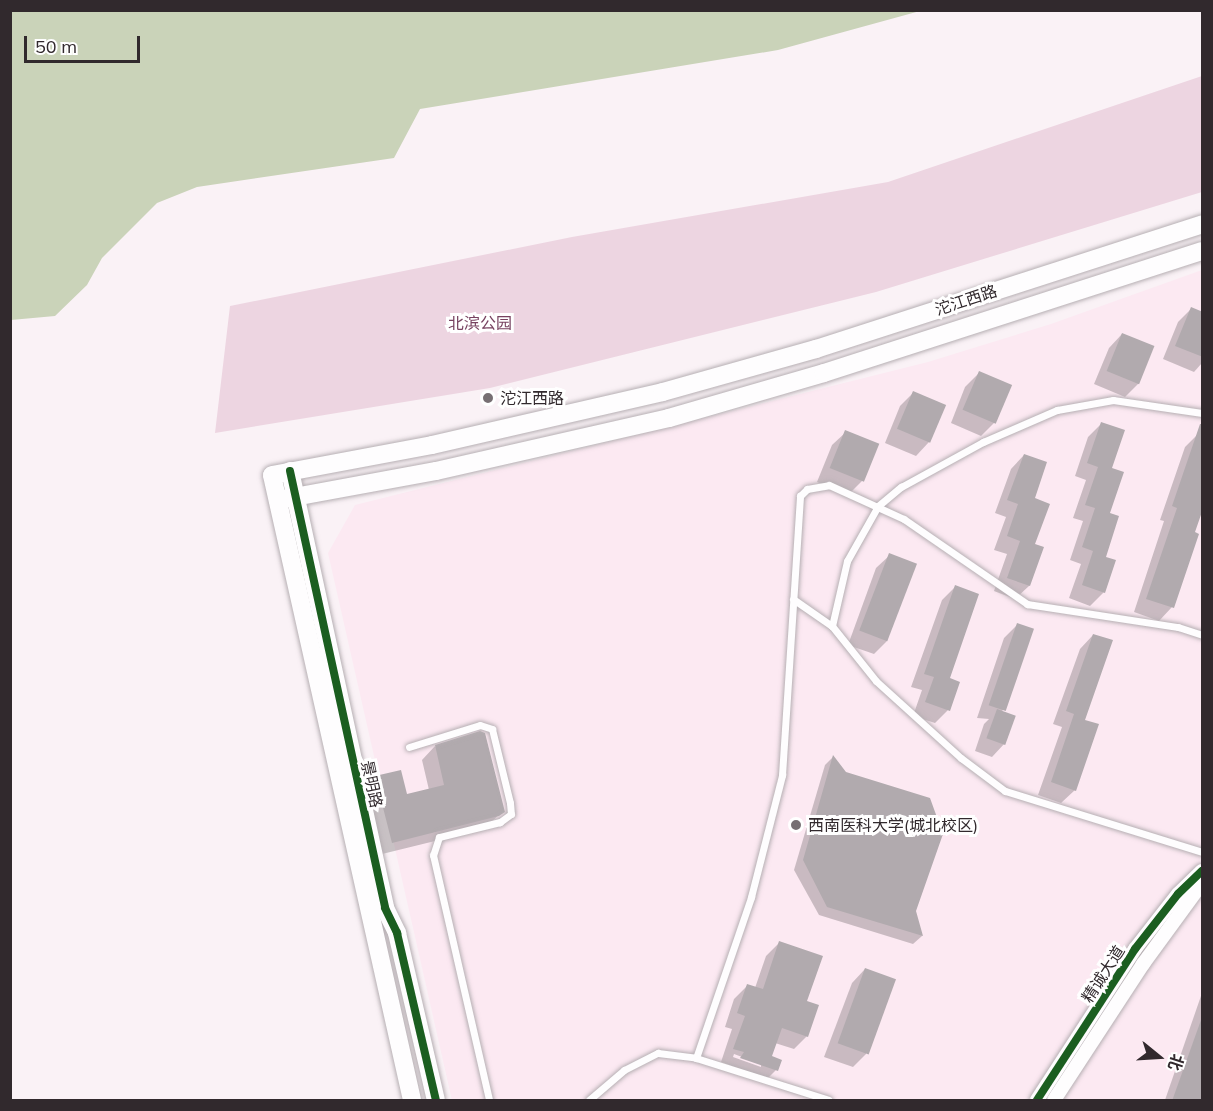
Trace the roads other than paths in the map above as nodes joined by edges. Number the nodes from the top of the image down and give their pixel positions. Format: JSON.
{"nodes":[{"id":1,"x":1203,"y":224,"type":"edge"},
{"id":2,"x":1203,"y":251,"type":"edge"},
{"id":3,"x":1203,"y":413,"type":"edge"},
{"id":4,"x":281,"y":473,"type":"joint"},
{"id":5,"x":286,"y":499,"type":"junction"},
{"id":6,"x":878,"y":506,"type":"junction"},
{"id":7,"x":793,"y":599,"type":"junction"},
{"id":8,"x":832,"y":626,"type":"junction"},
{"id":9,"x":1203,"y":635,"type":"edge"},
{"id":10,"x":409,"y":747,"type":"dead end"},
{"id":11,"x":1203,"y":852,"type":"edge"},
{"id":12,"x":1203,"y":871,"type":"edge"},
{"id":13,"x":1203,"y":883,"type":"edge"},
{"id":14,"x":696,"y":1058,"type":"junction"},
{"id":15,"x":412,"y":1101,"type":"edge"},
{"id":16,"x":436,"y":1101,"type":"edge"},
{"id":17,"x":489,"y":1101,"type":"edge"},
{"id":18,"x":589,"y":1101,"type":"edge"},
{"id":19,"x":829,"y":1101,"type":"edge"},
{"id":20,"x":1037,"y":1101,"type":"edge"},
{"id":21,"x":1053,"y":1101,"type":"edge"}],
"edges":[{"from":1,"to":4,"type":"main road","name":"沱江西路"},
{"from":2,"to":5,"type":"main road","name":"沱江西路"},
{"from":3,"to":6,"type":"lane"},
{"from":4,"to":5,"type":"main road","name":"景明路"},
{"from":5,"to":15,"type":"main road","name":"景明路"},
{"from":5,"to":16,"type":"main road","name":"景明路"},
{"from":6,"to":7,"type":"lane"},
{"from":6,"to":8,"type":"lane"},
{"from":6,"to":9,"type":"lane"},
{"from":7,"to":8,"type":"lane"},
{"from":7,"to":14,"type":"lane"},
{"from":8,"to":11,"type":"lane"},
{"from":10,"to":17,"type":"lane"},
{"from":12,"to":20,"type":"street","name":"精诚大道"},
{"from":13,"to":21,"type":"street","name":"精诚大道"},
{"from":14,"to":18,"type":"lane"},
{"from":14,"to":19,"type":"lane"}]}
